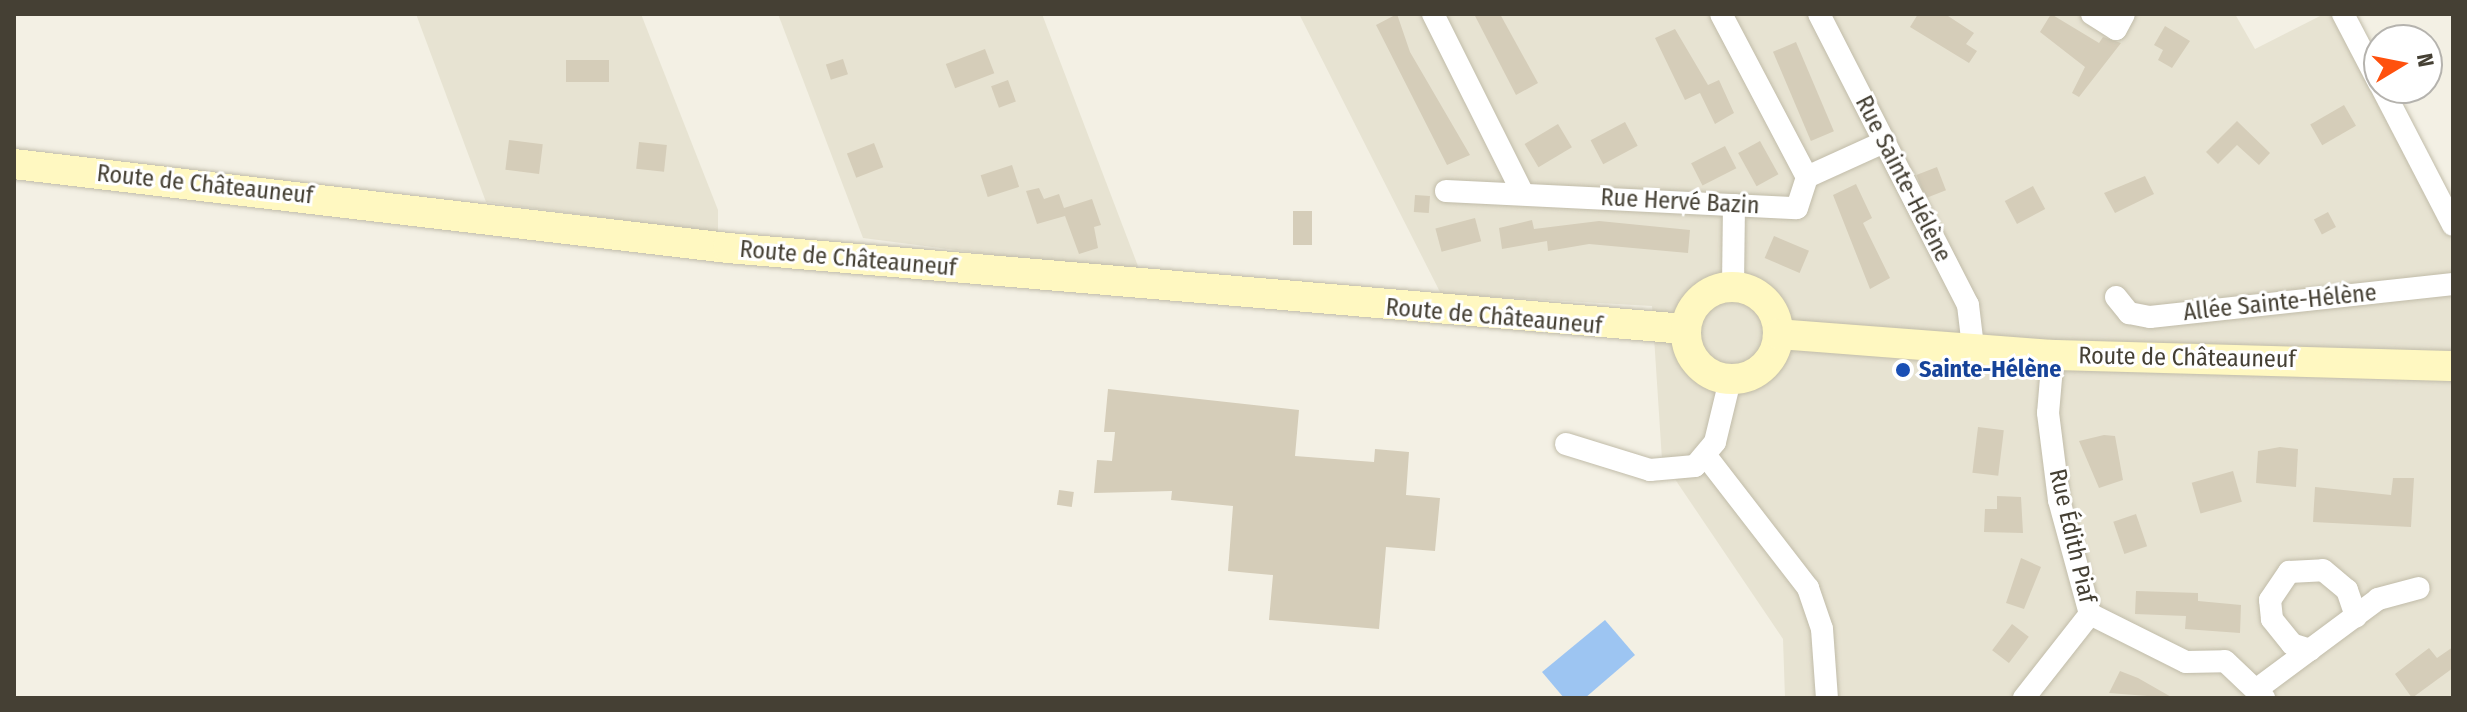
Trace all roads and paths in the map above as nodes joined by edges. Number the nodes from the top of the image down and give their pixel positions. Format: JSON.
{"nodes":[{"id":1,"x":1433,"y":14,"type":"edge"},
{"id":2,"x":1721,"y":14,"type":"edge"},
{"id":3,"x":1819,"y":14,"type":"edge"},
{"id":4,"x":2092,"y":14,"type":"edge"},
{"id":5,"x":2124,"y":14,"type":"edge"},
{"id":6,"x":2343,"y":14,"type":"edge"},
{"id":7,"x":2363,"y":52,"type":"edge"},
{"id":8,"x":2390,"y":104,"type":"edge"},
{"id":9,"x":1884,"y":142,"type":"junction"},
{"id":10,"x":14,"y":164,"type":"edge"},
{"id":11,"x":1807,"y":177,"type":"junction"},
{"id":12,"x":1446,"y":191,"type":"dead end"},
{"id":13,"x":1523,"y":194,"type":"junction"},
{"id":14,"x":1734,"y":205,"type":"junction"},
{"id":15,"x":2453,"y":225,"type":"edge"},
{"id":16,"x":2453,"y":284,"type":"edge"},
{"id":17,"x":1733,"y":286,"type":"junction"},
{"id":18,"x":2116,"y":297,"type":"dead end"},
{"id":19,"x":1685,"y":329,"type":"junction"},
{"id":20,"x":1778,"y":334,"type":"junction"},
{"id":21,"x":1973,"y":347,"type":"junction"},
{"id":22,"x":2053,"y":355,"type":"junction"},
{"id":23,"x":2453,"y":366,"type":"edge"},
{"id":24,"x":1730,"y":380,"type":"junction"},
{"id":25,"x":1566,"y":444,"type":"dead end"},
{"id":26,"x":1706,"y":456,"type":"junction"},
{"id":27,"x":2419,"y":588,"type":"dead end"},
{"id":28,"x":2090,"y":614,"type":"junction"},
{"id":29,"x":2356,"y":616,"type":"junction"},
{"id":30,"x":2310,"y":650,"type":"junction"},
{"id":31,"x":2260,"y":693,"type":"edge"},
{"id":32,"x":1827,"y":698,"type":"edge"},
{"id":33,"x":2024,"y":698,"type":"edge"}],
"edges":[{"from":1,"to":13,"type":"street"},
{"from":2,"to":11,"type":"street"},
{"from":3,"to":9,"type":"street","name":"Rue Sainte-Hélène"},
{"from":4,"to":5,"type":"street"},
{"from":6,"to":7,"type":"street"},
{"from":8,"to":15,"type":"street"},
{"from":9,"to":11,"type":"street"},
{"from":9,"to":21,"type":"street","name":"Rue Sainte-Hélène"},
{"from":10,"to":19,"type":"main road","name":"Route de Châteauneuf"},
{"from":11,"to":14,"type":"street","name":"Rue Hervé Bazin"},
{"from":12,"to":13,"type":"street","name":"Rue Hervé Bazin"},
{"from":13,"to":14,"type":"street","name":"Rue Hervé Bazin"},
{"from":14,"to":17,"type":"street"},
{"from":16,"to":18,"type":"street","name":"Allée Sainte-Hélène"},
{"from":17,"to":19,"type":"main road"},
{"from":17,"to":20,"type":"main road"},
{"from":19,"to":24,"type":"main road"},
{"from":20,"to":21,"type":"main road","name":"Route de Châteauneuf"},
{"from":20,"to":24,"type":"main road"},
{"from":21,"to":22,"type":"main road","name":"Route de Châteauneuf"},
{"from":22,"to":23,"type":"main road","name":"Route de Châteauneuf"},
{"from":22,"to":28,"type":"street","name":"Rue Édith Piaf"},
{"from":24,"to":26,"type":"street"},
{"from":25,"to":26,"type":"street"},
{"from":26,"to":32,"type":"street"},
{"from":27,"to":29,"type":"street"},
{"from":28,"to":31,"type":"street","name":"Rue Édith Piaf"},
{"from":28,"to":33,"type":"street"},
{"from":29,"to":30,"type":"street"},
{"from":29,"to":30,"type":"street"},
{"from":30,"to":31,"type":"street"}]}
